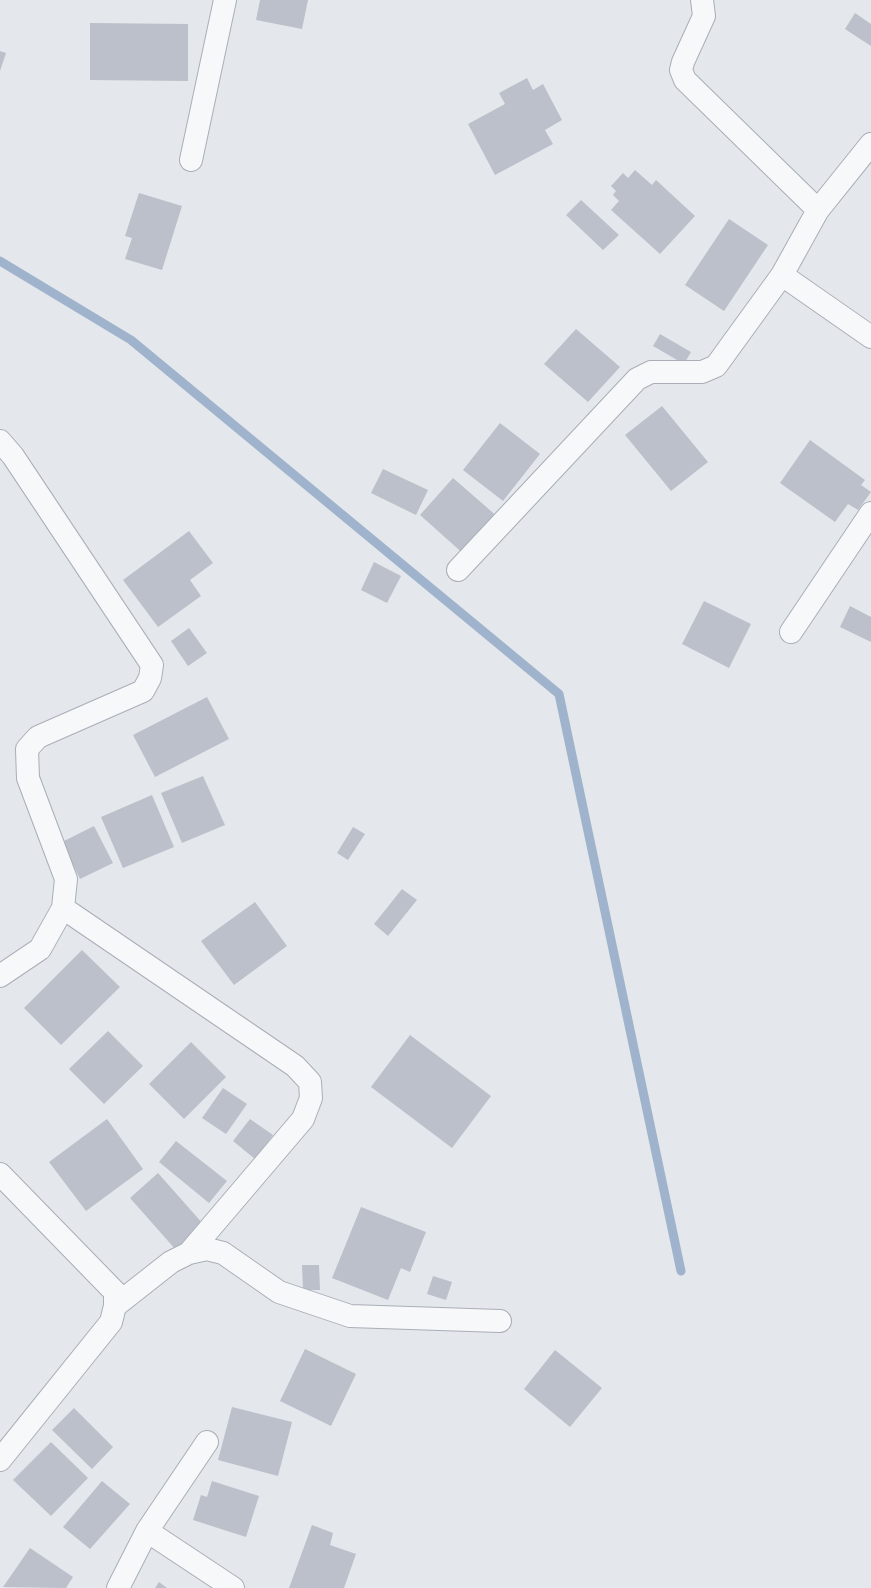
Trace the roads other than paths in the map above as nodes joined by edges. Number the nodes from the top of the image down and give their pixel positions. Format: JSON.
{"nodes":[{"id":1,"x":225,"y":0,"type":"edge"},
{"id":2,"x":702,"y":0,"type":"edge"},
{"id":3,"x":871,"y":144,"type":"edge"},
{"id":4,"x":191,"y":160,"type":"dead end"},
{"id":5,"x":818,"y":210,"type":"junction"},
{"id":6,"x":782,"y":275,"type":"junction"},
{"id":7,"x":871,"y":336,"type":"edge"},
{"id":8,"x":0,"y":441,"type":"edge"},
{"id":9,"x":871,"y":513,"type":"edge"},
{"id":10,"x":458,"y":570,"type":"dead end"},
{"id":11,"x":791,"y":632,"type":"dead end"},
{"id":12,"x":62,"y":908,"type":"junction"},
{"id":13,"x":0,"y":976,"type":"edge"},
{"id":14,"x":0,"y":1174,"type":"edge"},
{"id":15,"x":189,"y":1253,"type":"junction"},
{"id":16,"x":115,"y":1306,"type":"junction"},
{"id":17,"x":500,"y":1321,"type":"dead end"},
{"id":18,"x":207,"y":1442,"type":"dead end"},
{"id":19,"x":0,"y":1460,"type":"edge"},
{"id":20,"x":147,"y":1531,"type":"junction"},
{"id":21,"x":118,"y":1588,"type":"edge"},
{"id":22,"x":233,"y":1588,"type":"edge"}],
"edges":[{"from":1,"to":4,"type":"street"},
{"from":2,"to":5,"type":"street"},
{"from":3,"to":5,"type":"street"},
{"from":5,"to":6,"type":"street"},
{"from":6,"to":7,"type":"street"},
{"from":6,"to":10,"type":"street"},
{"from":8,"to":12,"type":"street"},
{"from":9,"to":11,"type":"street"},
{"from":12,"to":13,"type":"street"},
{"from":12,"to":15,"type":"street"},
{"from":14,"to":16,"type":"street"},
{"from":15,"to":16,"type":"street"},
{"from":15,"to":17,"type":"street"},
{"from":16,"to":19,"type":"street"},
{"from":18,"to":20,"type":"street"},
{"from":20,"to":21,"type":"street"},
{"from":20,"to":22,"type":"street"}]}
